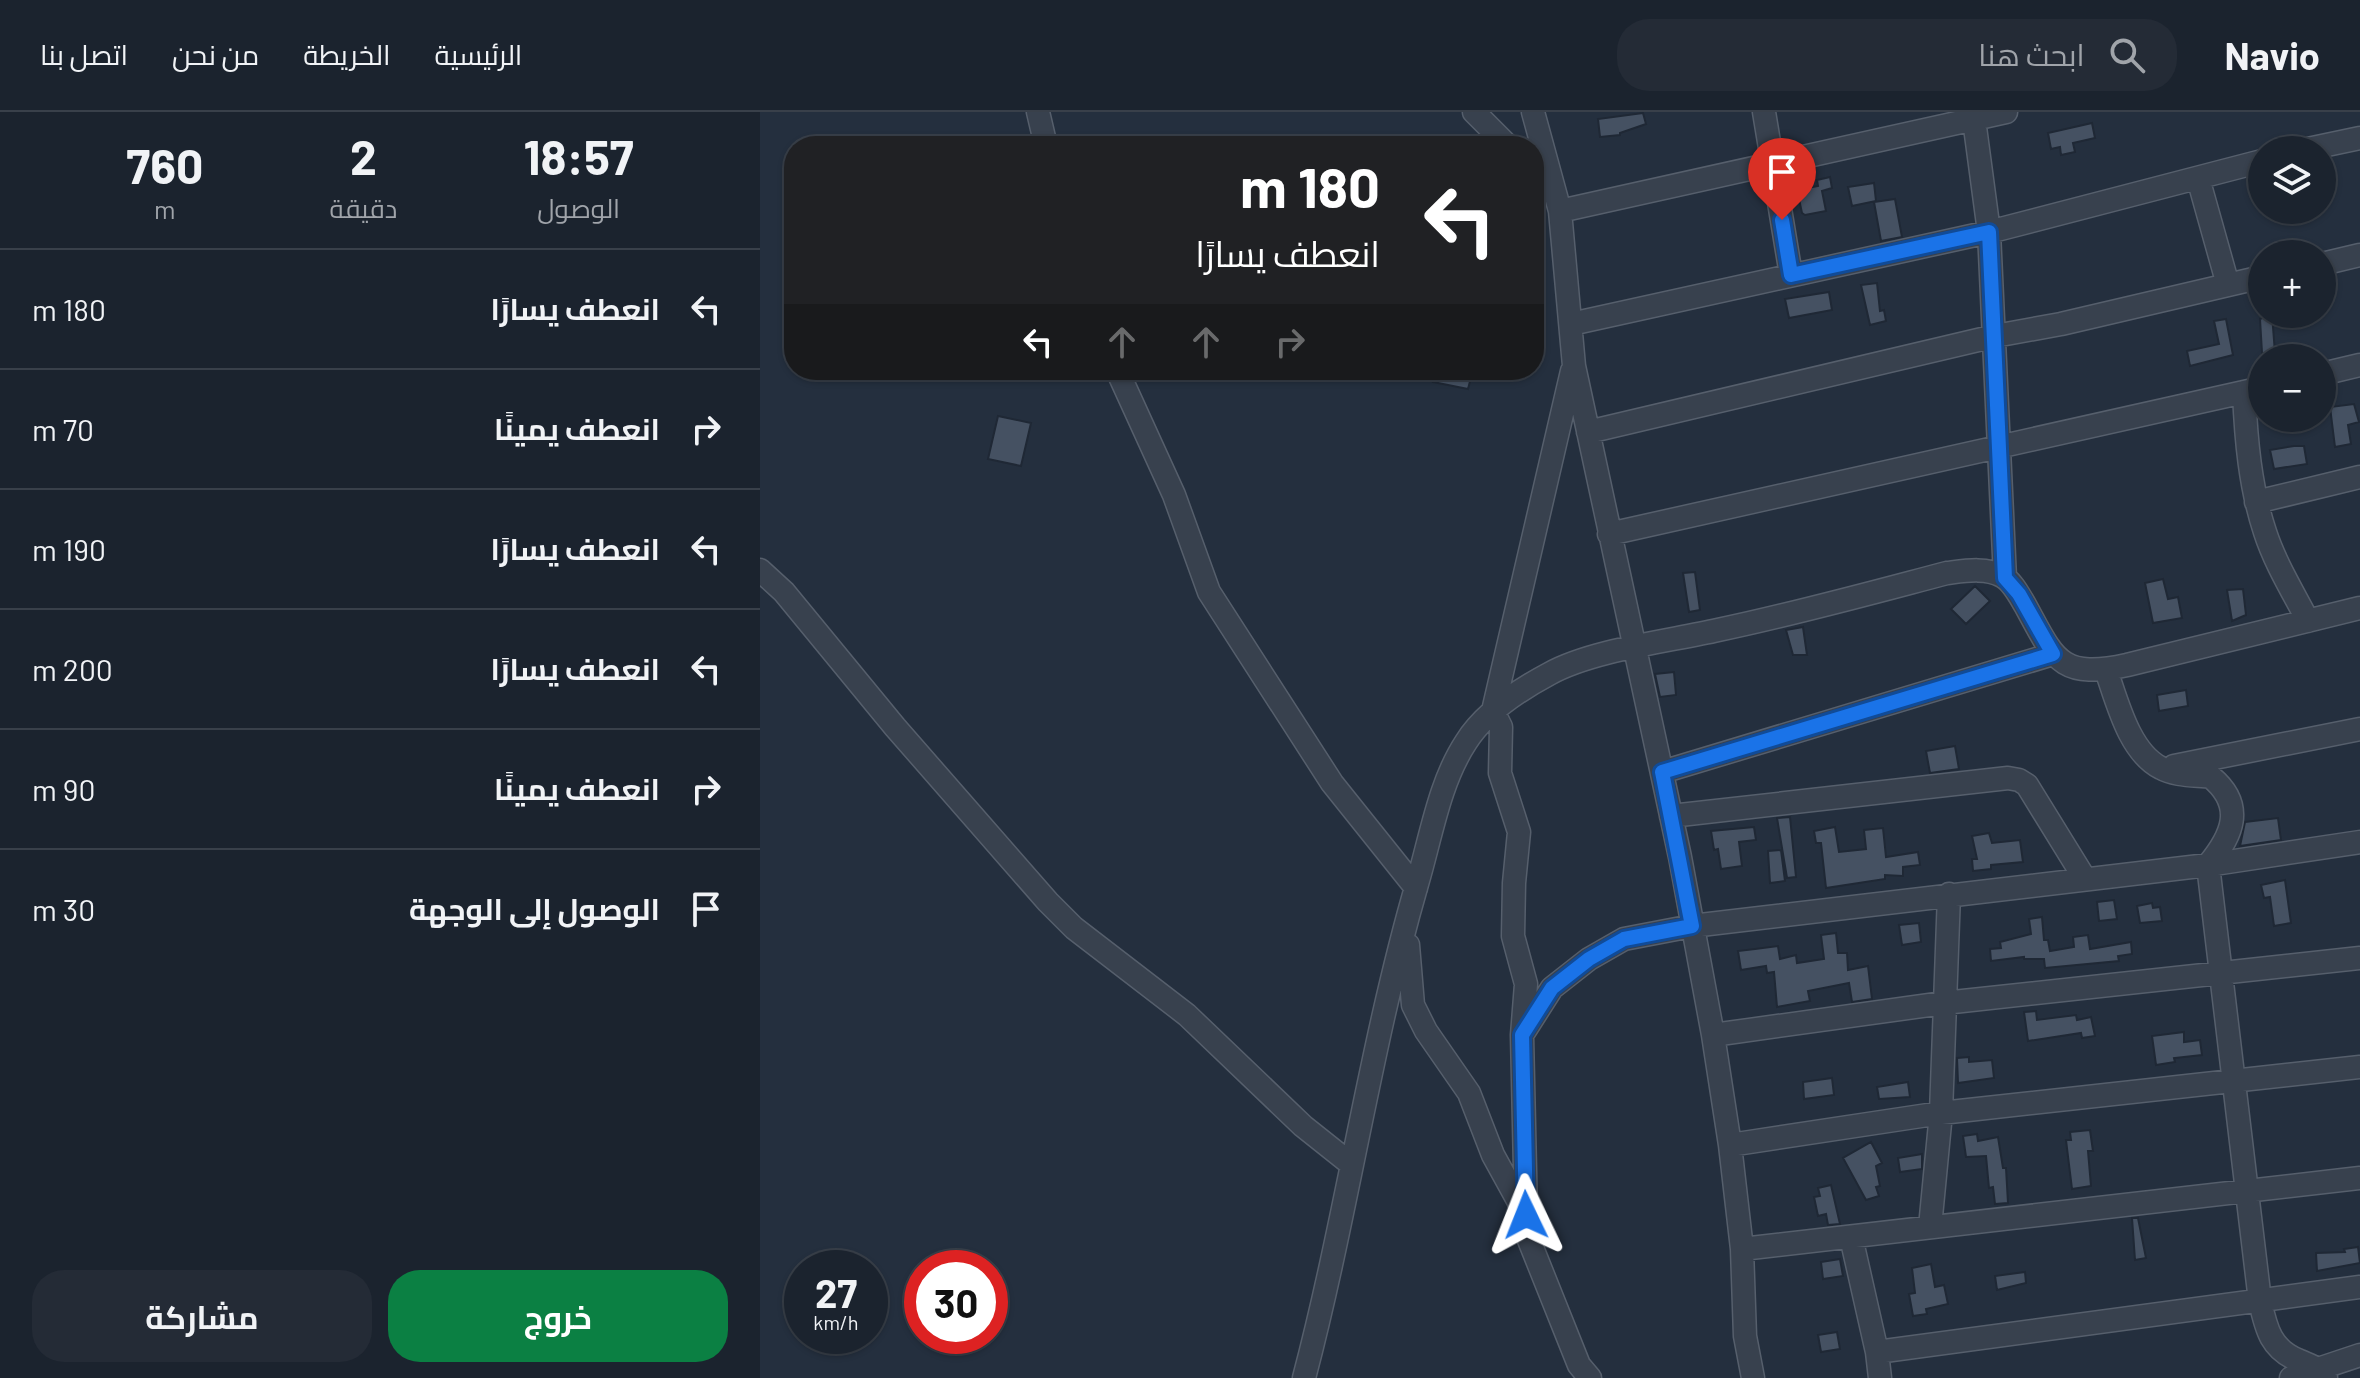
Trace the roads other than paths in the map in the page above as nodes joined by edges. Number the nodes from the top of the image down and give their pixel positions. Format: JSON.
{"nodes":[{"id":1,"x":1038,"y":112,"type":"edge"},
{"id":2,"x":1474,"y":112,"type":"edge"},
{"id":3,"x":1533,"y":112,"type":"edge"},
{"id":4,"x":1764,"y":112,"type":"edge"},
{"id":5,"x":2006,"y":112,"type":"edge"},
{"id":6,"x":1974,"y":115,"type":"edge"},
{"id":7,"x":1044,"y":136,"type":"edge"},
{"id":8,"x":1498,"y":136,"type":"edge"},
{"id":9,"x":1539,"y":136,"type":"edge"},
{"id":10,"x":2360,"y":138,"type":"edge"},
{"id":11,"x":2336,"y":143,"type":"edge"},
{"id":12,"x":1544,"y":153,"type":"edge"},
{"id":13,"x":1772,"y":164,"type":"junction"},
{"id":14,"x":2248,"y":165,"type":"edge"},
{"id":15,"x":2198,"y":178,"type":"junction"},
{"id":16,"x":1544,"y":183,"type":"edge"},
{"id":17,"x":1557,"y":201,"type":"junction"},
{"id":18,"x":1989,"y":232,"type":"junction"},
{"id":19,"x":2360,"y":255,"type":"edge"},
{"id":20,"x":2336,"y":261,"type":"edge"},
{"id":21,"x":1791,"y":275,"type":"junction"},
{"id":22,"x":2248,"y":280,"type":"edge"},
{"id":23,"x":2228,"y":285,"type":"junction"},
{"id":24,"x":1571,"y":324,"type":"junction"},
{"id":25,"x":1995,"y":336,"type":"junction"},
{"id":26,"x":2360,"y":365,"type":"edge"},
{"id":27,"x":1574,"y":366,"type":"junction"},
{"id":28,"x":2336,"y":371,"type":"edge"},
{"id":29,"x":1122,"y":380,"type":"edge"},
{"id":30,"x":2248,"y":391,"type":"edge"},
{"id":31,"x":1588,"y":432,"type":"junction"},
{"id":32,"x":2249,"y":432,"type":"edge"},
{"id":33,"x":2001,"y":448,"type":"junction"},
{"id":34,"x":2360,"y":477,"type":"edge"},
{"id":35,"x":2256,"y":502,"type":"junction"},
{"id":36,"x":1609,"y":534,"type":"junction"},
{"id":37,"x":760,"y":570,"type":"edge"},
{"id":38,"x":2005,"y":578,"type":"junction"},
{"id":39,"x":2360,"y":608,"type":"edge"},
{"id":40,"x":2308,"y":621,"type":"junction"},
{"id":41,"x":1636,"y":648,"type":"junction"},
{"id":42,"x":2053,"y":654,"type":"junction"},
{"id":43,"x":2106,"y":670,"type":"junction"},
{"id":44,"x":1493,"y":711,"type":"junction"},
{"id":45,"x":2360,"y":729,"type":"edge"},
{"id":46,"x":2161,"y":769,"type":"junction"},
{"id":47,"x":1662,"y":772,"type":"junction"},
{"id":48,"x":1671,"y":816,"type":"junction"},
{"id":49,"x":2360,"y":842,"type":"edge"},
{"id":50,"x":2208,"y":865,"type":"junction"},
{"id":51,"x":2085,"y":879,"type":"junction"},
{"id":52,"x":1416,"y":888,"type":"junction"},
{"id":53,"x":1949,"y":894,"type":"junction"},
{"id":54,"x":1406,"y":920,"type":"junction"},
{"id":55,"x":1692,"y":926,"type":"junction"},
{"id":56,"x":2360,"y":958,"type":"edge"},
{"id":57,"x":2221,"y":974,"type":"junction"},
{"id":58,"x":1944,"y":1003,"type":"junction"},
{"id":59,"x":1522,"y":1035,"type":"junction"},
{"id":60,"x":1713,"y":1035,"type":"junction"},
{"id":61,"x":2360,"y":1067,"type":"edge"},
{"id":62,"x":2233,"y":1082,"type":"junction"},
{"id":63,"x":1941,"y":1113,"type":"junction"},
{"id":64,"x":1730,"y":1145,"type":"junction"},
{"id":65,"x":1352,"y":1165,"type":"junction"},
{"id":66,"x":2360,"y":1178,"type":"edge"},
{"id":67,"x":2247,"y":1191,"type":"junction"},
{"id":68,"x":1526,"y":1215,"type":"junction"},
{"id":69,"x":1930,"y":1227,"type":"junction"},
{"id":70,"x":1851,"y":1237,"type":"junction"},
{"id":71,"x":1742,"y":1249,"type":"junction"},
{"id":72,"x":2360,"y":1287,"type":"edge"},
{"id":73,"x":2260,"y":1301,"type":"junction"},
{"id":74,"x":1877,"y":1352,"type":"junction"},
{"id":75,"x":2360,"y":1355,"type":"edge"},
{"id":76,"x":2322,"y":1373,"type":"edge"},
{"id":77,"x":1304,"y":1378,"type":"edge"},
{"id":78,"x":1590,"y":1378,"type":"edge"},
{"id":79,"x":1753,"y":1378,"type":"edge"},
{"id":80,"x":1880,"y":1378,"type":"edge"},
{"id":81,"x":2291,"y":1378,"type":"edge"}],
"edges":[{"from":1,"to":7,"type":"street"},
{"from":2,"to":8,"type":"street"},
{"from":3,"to":9,"type":"street"},
{"from":4,"to":13,"type":"street"},
{"from":5,"to":6,"type":"street"},
{"from":6,"to":13,"type":"street"},
{"from":6,"to":18,"type":"street"},
{"from":10,"to":11,"type":"street"},
{"from":12,"to":17,"type":"street"},
{"from":13,"to":17,"type":"street"},
{"from":13,"to":21,"type":"street"},
{"from":14,"to":15,"type":"street"},
{"from":15,"to":18,"type":"street"},
{"from":15,"to":23,"type":"street"},
{"from":16,"to":17,"type":"street"},
{"from":17,"to":24,"type":"street"},
{"from":18,"to":21,"type":"street"},
{"from":18,"to":25,"type":"street"},
{"from":19,"to":20,"type":"street"},
{"from":21,"to":24,"type":"street"},
{"from":22,"to":23,"type":"street"},
{"from":23,"to":25,"type":"street"},
{"from":24,"to":27,"type":"street"},
{"from":25,"to":31,"type":"street"},
{"from":25,"to":33,"type":"street"},
{"from":26,"to":28,"type":"street"},
{"from":27,"to":31,"type":"street"},
{"from":27,"to":44,"type":"street"},
{"from":29,"to":52,"type":"street"},
{"from":30,"to":33,"type":"street"},
{"from":31,"to":36,"type":"street"},
{"from":32,"to":35,"type":"street"},
{"from":33,"to":36,"type":"street"},
{"from":33,"to":38,"type":"street"},
{"from":34,"to":35,"type":"street"},
{"from":35,"to":40,"type":"street"},
{"from":36,"to":41,"type":"street"},
{"from":37,"to":65,"type":"street"},
{"from":38,"to":41,"type":"street"},
{"from":38,"to":42,"type":"street"},
{"from":39,"to":40,"type":"street"},
{"from":40,"to":43,"type":"street"},
{"from":41,"to":44,"type":"street"},
{"from":41,"to":47,"type":"street"},
{"from":42,"to":43,"type":"street"},
{"from":42,"to":47,"type":"street"},
{"from":43,"to":46,"type":"street"},
{"from":44,"to":52,"type":"street"},
{"from":44,"to":59,"type":"street"},
{"from":45,"to":46,"type":"street"},
{"from":46,"to":50,"type":"street"},
{"from":47,"to":48,"type":"street"},
{"from":48,"to":51,"type":"street"},
{"from":48,"to":55,"type":"street"},
{"from":49,"to":50,"type":"street"},
{"from":50,"to":51,"type":"street"},
{"from":50,"to":57,"type":"street"},
{"from":51,"to":53,"type":"street"},
{"from":52,"to":54,"type":"street"},
{"from":53,"to":55,"type":"street"},
{"from":53,"to":58,"type":"street"},
{"from":54,"to":65,"type":"street"},
{"from":54,"to":68,"type":"street"},
{"from":55,"to":59,"type":"street"},
{"from":55,"to":60,"type":"street"},
{"from":56,"to":57,"type":"street"},
{"from":57,"to":58,"type":"street"},
{"from":57,"to":62,"type":"street"},
{"from":58,"to":60,"type":"street"},
{"from":58,"to":63,"type":"street"},
{"from":59,"to":68,"type":"street"},
{"from":60,"to":64,"type":"street"},
{"from":61,"to":62,"type":"street"},
{"from":62,"to":63,"type":"street"},
{"from":62,"to":67,"type":"street"},
{"from":63,"to":64,"type":"street"},
{"from":63,"to":69,"type":"street"},
{"from":64,"to":71,"type":"street"},
{"from":65,"to":77,"type":"street"},
{"from":66,"to":67,"type":"street"},
{"from":67,"to":69,"type":"street"},
{"from":67,"to":73,"type":"street"},
{"from":68,"to":78,"type":"street"},
{"from":69,"to":70,"type":"street"},
{"from":70,"to":71,"type":"street"},
{"from":70,"to":74,"type":"street"},
{"from":71,"to":79,"type":"street"},
{"from":72,"to":73,"type":"street"},
{"from":73,"to":74,"type":"street"},
{"from":73,"to":76,"type":"street"},
{"from":74,"to":80,"type":"street"},
{"from":75,"to":76,"type":"street"},
{"from":76,"to":81,"type":"street"}]}
